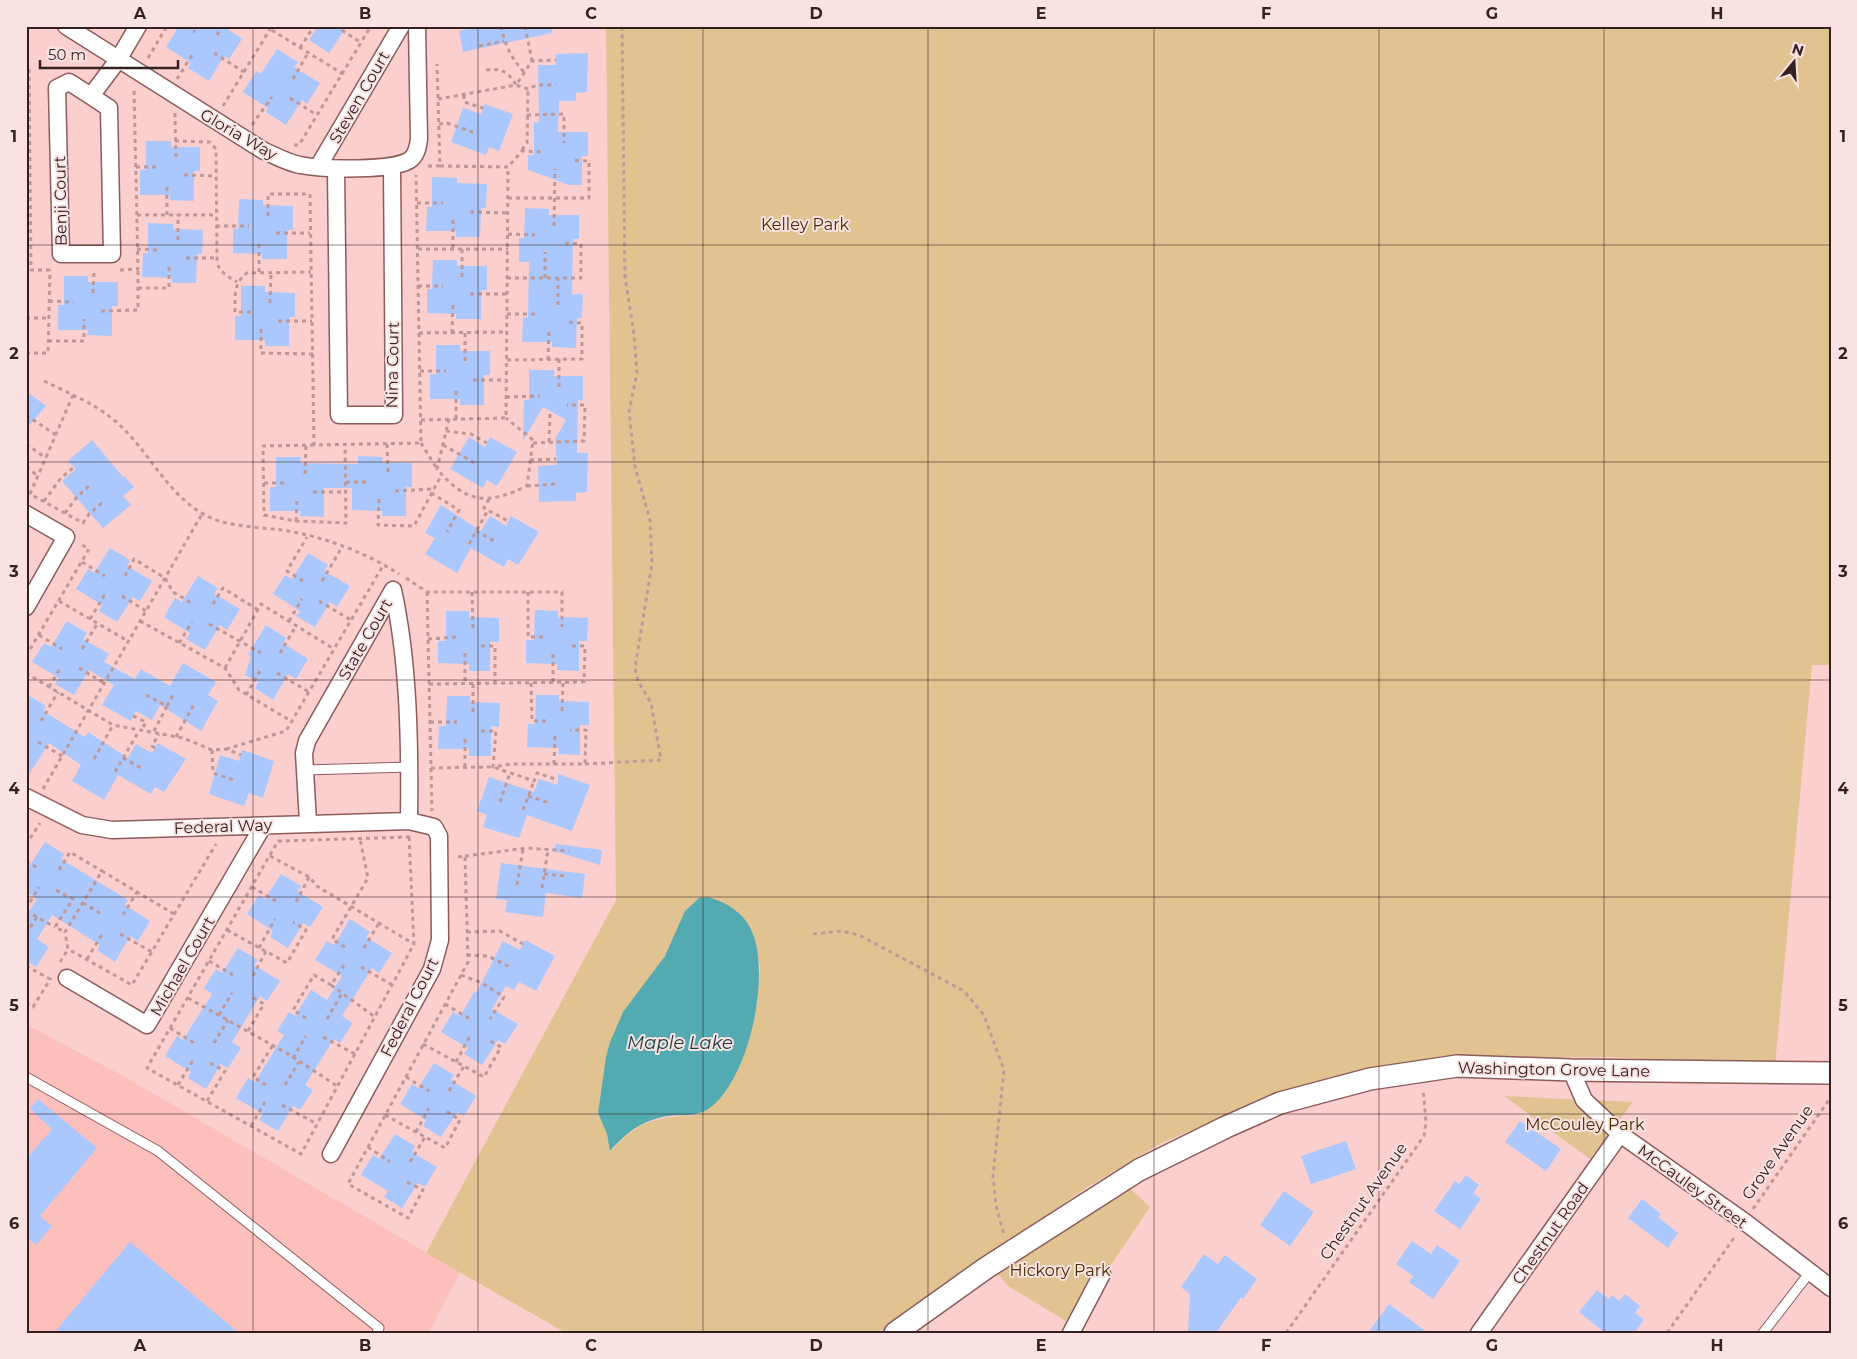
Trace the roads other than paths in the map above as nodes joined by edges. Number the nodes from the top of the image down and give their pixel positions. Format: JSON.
{"nodes":[{"id":1,"x":66,"y":26,"type":"edge"},
{"id":2,"x":138,"y":26,"type":"edge"},
{"id":3,"x":401,"y":26,"type":"edge"},
{"id":4,"x":417,"y":26,"type":"edge"},
{"id":5,"x":118,"y":60,"type":"junction"},
{"id":6,"x":91,"y":96,"type":"junction"},
{"id":7,"x":420,"y":139,"type":"joint"},
{"id":8,"x":392,"y":166,"type":"junction"},
{"id":9,"x":318,"y":167,"type":"junction"},
{"id":10,"x":336,"y":169,"type":"junction"},
{"id":11,"x":26,"y":514,"type":"edge"},
{"id":12,"x":26,"y":607,"type":"edge"},
{"id":13,"x":410,"y":767,"type":"junction"},
{"id":14,"x":305,"y":770,"type":"junction"},
{"id":15,"x":26,"y":797,"type":"edge"},
{"id":16,"x":410,"y":821,"type":"junction"},
{"id":17,"x":308,"y":822,"type":"junction"},
{"id":18,"x":427,"y":824,"type":"joint"},
{"id":19,"x":263,"y":826,"type":"junction"},
{"id":20,"x":67,"y":978,"type":"dead end"},
{"id":21,"x":1571,"y":1070,"type":"junction"},
{"id":22,"x":1831,"y":1073,"type":"edge"},
{"id":23,"x":26,"y":1077,"type":"edge"},
{"id":24,"x":1620,"y":1134,"type":"junction"},
{"id":25,"x":331,"y":1154,"type":"dead end"},
{"id":26,"x":1810,"y":1272,"type":"junction"},
{"id":27,"x":1102,"y":1274,"type":"dead end"},
{"id":28,"x":1831,"y":1288,"type":"edge"},
{"id":29,"x":377,"y":1333,"type":"edge"},
{"id":30,"x":895,"y":1333,"type":"edge"},
{"id":31,"x":1071,"y":1333,"type":"edge"},
{"id":32,"x":1479,"y":1333,"type":"edge"},
{"id":33,"x":1763,"y":1333,"type":"edge"}],
"edges":[{"from":1,"to":5,"type":"street","name":"Gloria Way"},
{"from":2,"to":5,"type":"street"},
{"from":3,"to":9,"type":"street","name":"Steven Court"},
{"from":4,"to":7,"type":"street","name":"Steven Court"},
{"from":5,"to":6,"type":"street"},
{"from":5,"to":9,"type":"street","name":"Gloria Way"},
{"from":6,"to":6,"type":"street","name":"Benji Court"},
{"from":7,"to":8,"type":"street","name":"Gloria Way"},
{"from":8,"to":10,"type":"street","name":"Gloria Way"},
{"from":8,"to":10,"type":"street","name":"Nina Court"},
{"from":9,"to":10,"type":"street","name":"Gloria Way"},
{"from":11,"to":12,"type":"street"},
{"from":13,"to":14,"type":"lane"},
{"from":13,"to":14,"type":"street","name":"State Court"},
{"from":13,"to":16,"type":"street","name":"State Court"},
{"from":14,"to":17,"type":"street","name":"State Court"},
{"from":15,"to":19,"type":"street","name":"Federal Way"},
{"from":16,"to":17,"type":"street","name":"Federal Way"},
{"from":16,"to":18,"type":"street","name":"Federal Way"},
{"from":17,"to":19,"type":"street","name":"Federal Way"},
{"from":18,"to":25,"type":"street","name":"Federal Court"},
{"from":19,"to":20,"type":"street","name":"Michael Court"},
{"from":21,"to":22,"type":"street","name":"Washington Grove Lane"},
{"from":21,"to":24,"type":"street","name":"McCauley Street"},
{"from":21,"to":30,"type":"street","name":"Washington Grove Lane"},
{"from":23,"to":29,"type":"lane"},
{"from":24,"to":26,"type":"street","name":"McCauley Street"},
{"from":24,"to":32,"type":"street","name":"Chestnut Road"},
{"from":26,"to":28,"type":"street","name":"McCauley Street"},
{"from":26,"to":33,"type":"lane"},
{"from":27,"to":31,"type":"street"}]}
